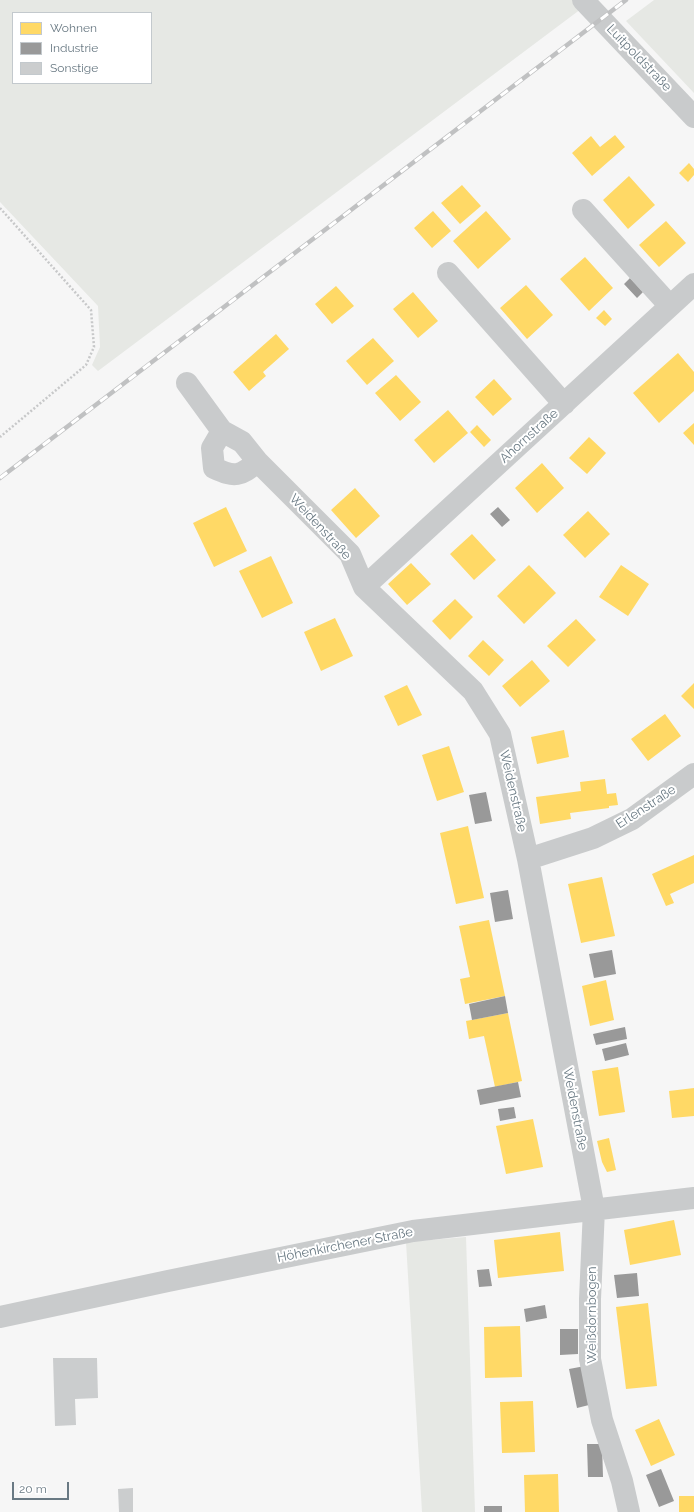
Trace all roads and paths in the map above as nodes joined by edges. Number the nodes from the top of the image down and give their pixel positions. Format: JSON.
{"nodes":[{"id":1,"x":584,"y":0,"type":"edge"},
{"id":2,"x":694,"y":116,"type":"edge"},
{"id":3,"x":0,"y":208,"type":"edge"},
{"id":4,"x":582,"y":210,"type":"dead end"},
{"id":5,"x":448,"y":273,"type":"dead end"},
{"id":6,"x":694,"y":284,"type":"edge"},
{"id":7,"x":670,"y":306,"type":"junction"},
{"id":8,"x":187,"y":383,"type":"dead end"},
{"id":9,"x":564,"y":404,"type":"junction"},
{"id":10,"x":222,"y":431,"type":"junction"},
{"id":11,"x":0,"y":437,"type":"edge"},
{"id":12,"x":258,"y":462,"type":"junction"},
{"id":13,"x":364,"y":587,"type":"junction"},
{"id":14,"x":694,"y":774,"type":"edge"},
{"id":15,"x":528,"y":859,"type":"junction"},
{"id":16,"x":694,"y":1198,"type":"edge"},
{"id":17,"x":594,"y":1209,"type":"junction"},
{"id":18,"x":0,"y":1317,"type":"edge"},
{"id":19,"x":629,"y":1512,"type":"edge"}],
"edges":[{"from":1,"to":2,"type":"street","name":"Luitpoldstraße"},
{"from":3,"to":11,"type":"path"},
{"from":4,"to":7,"type":"street"},
{"from":5,"to":9,"type":"street"},
{"from":6,"to":7,"type":"street","name":"Ahornstraße"},
{"from":7,"to":9,"type":"street","name":"Ahornstraße"},
{"from":8,"to":10,"type":"street","name":"Weidenstraße"},
{"from":9,"to":13,"type":"street","name":"Ahornstraße"},
{"from":10,"to":12,"type":"street","name":"Weidenstraße"},
{"from":10,"to":12,"type":"street"},
{"from":12,"to":13,"type":"street","name":"Weidenstraße"},
{"from":13,"to":15,"type":"street","name":"Weidenstraße"},
{"from":14,"to":15,"type":"street","name":"Erlenstraße"},
{"from":15,"to":17,"type":"street","name":"Weidenstraße"},
{"from":16,"to":17,"type":"street","name":"Höhenkirchener Straße"},
{"from":17,"to":18,"type":"street","name":"Höhenkirchener Straße"},
{"from":17,"to":19,"type":"street","name":"Weißdornbogen"}]}
